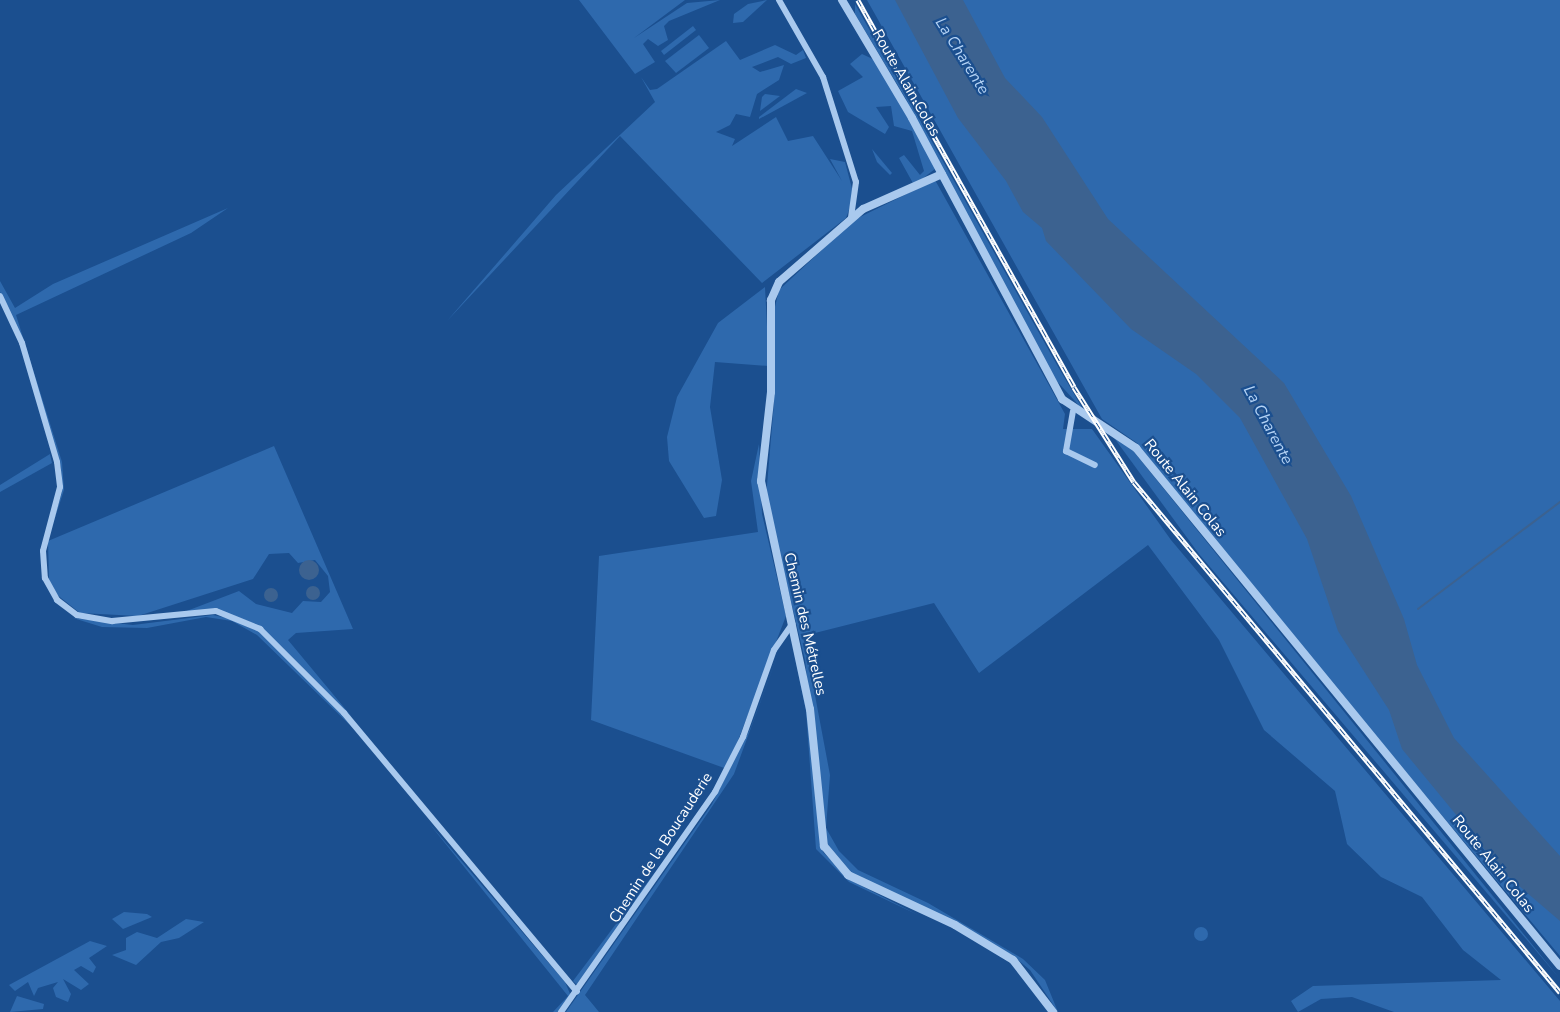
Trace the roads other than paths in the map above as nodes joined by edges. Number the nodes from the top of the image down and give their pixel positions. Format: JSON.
{"nodes":[{"id":1,"x":780,"y":0,"type":"edge"},
{"id":2,"x":842,"y":0,"type":"edge"},
{"id":3,"x":942,"y":174,"type":"junction"},
{"id":4,"x":851,"y":218,"type":"junction"},
{"id":5,"x":0,"y":296,"type":"edge"},
{"id":6,"x":1073,"y":411,"type":"junction"},
{"id":7,"x":1095,"y":465,"type":"dead end"},
{"id":8,"x":793,"y":623,"type":"junction"},
{"id":9,"x":1560,"y":966,"type":"edge"},
{"id":10,"x":577,"y":992,"type":"junction"},
{"id":11,"x":561,"y":1012,"type":"edge"},
{"id":12,"x":1053,"y":1012,"type":"edge"}],
"edges":[{"from":1,"to":4,"type":"street"},
{"from":2,"to":3,"type":"street","name":"Route Alain Colas"},
{"from":3,"to":4,"type":"street","name":"Chemin des Métrelles"},
{"from":3,"to":6,"type":"street","name":"Route Alain Colas"},
{"from":4,"to":8,"type":"street","name":"Chemin des Métrelles"},
{"from":5,"to":10,"type":"street"},
{"from":6,"to":7,"type":"street"},
{"from":6,"to":9,"type":"street","name":"Route Alain Colas"},
{"from":8,"to":10,"type":"street","name":"Chemin de la Boucauderie"},
{"from":8,"to":12,"type":"street","name":"Chemin des Métrelles"},
{"from":10,"to":11,"type":"street","name":"Chemin de la Boucauderie"}]}
